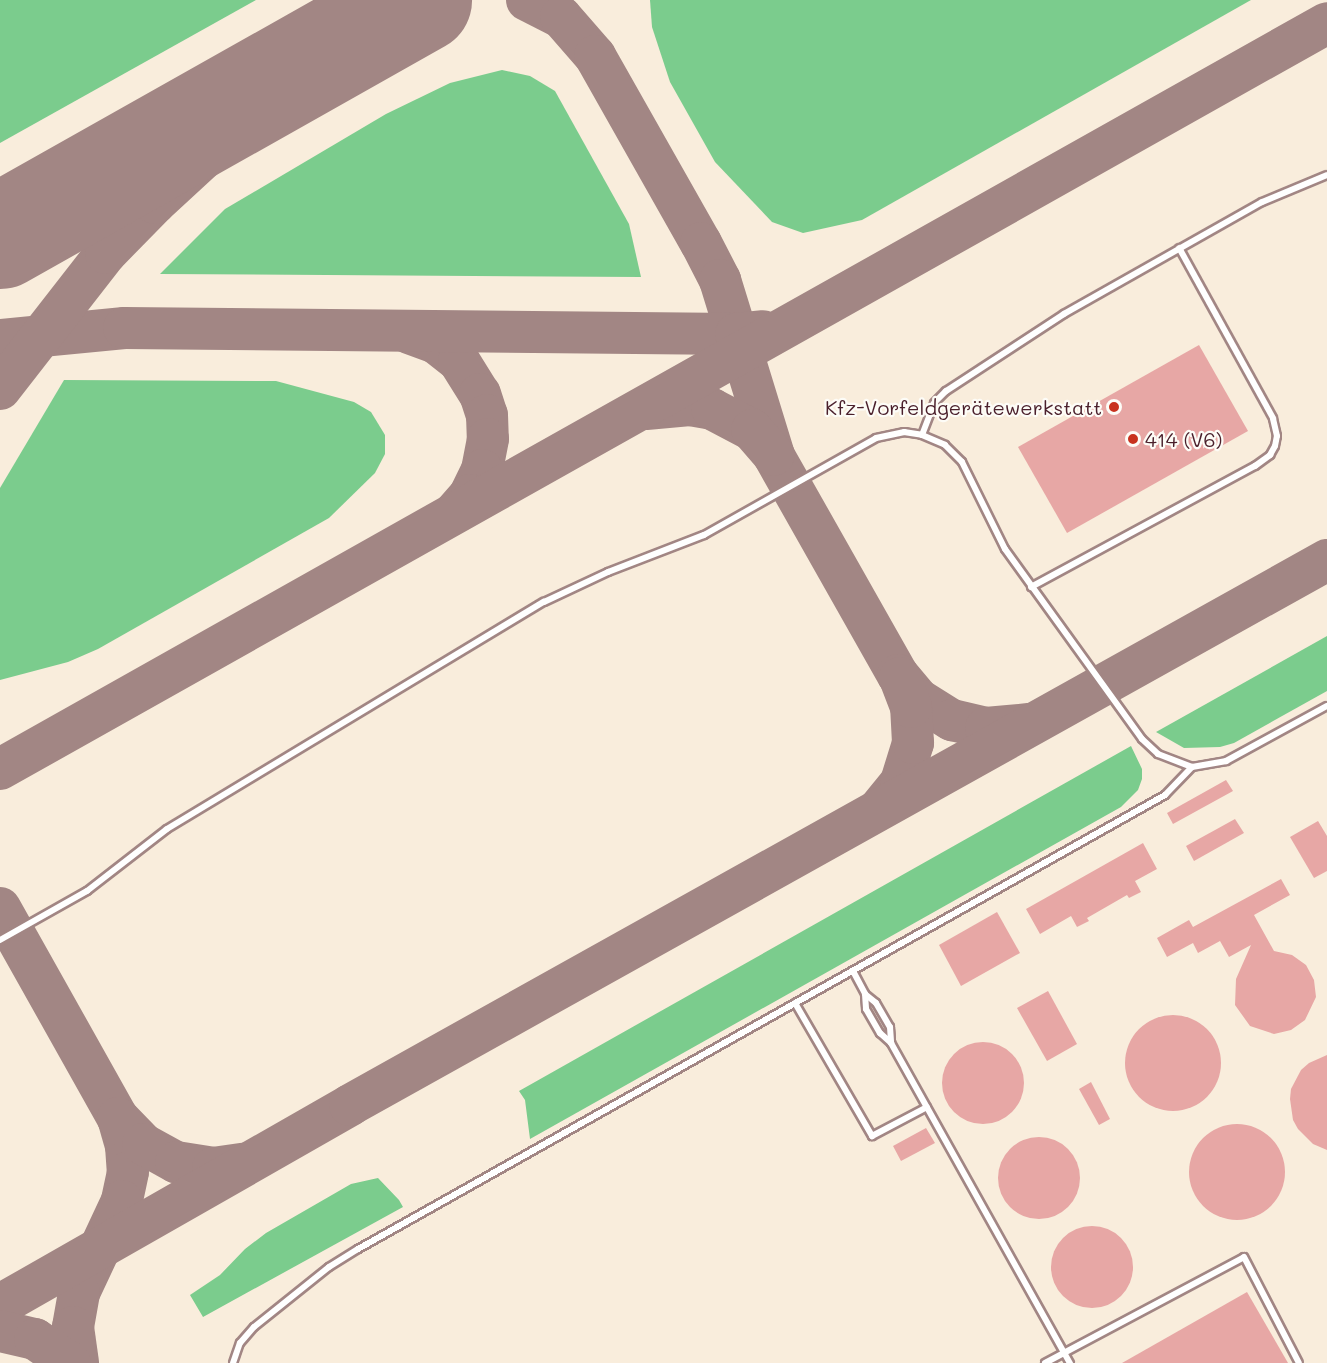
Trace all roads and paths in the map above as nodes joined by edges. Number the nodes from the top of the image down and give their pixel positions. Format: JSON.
{"nodes":[{"id":1,"x":1327,"y":176,"type":"edge"},
{"id":2,"x":1179,"y":248,"type":"junction"},
{"id":3,"x":922,"y":435,"type":"junction"},
{"id":4,"x":1031,"y":587,"type":"junction"},
{"id":5,"x":1327,"y":706,"type":"edge"},
{"id":6,"x":1192,"y":767,"type":"junction"},
{"id":7,"x":0,"y":940,"type":"edge"},
{"id":8,"x":853,"y":970,"type":"junction"},
{"id":9,"x":865,"y":994,"type":"junction"},
{"id":10,"x":795,"y":1003,"type":"junction"},
{"id":11,"x":891,"y":1043,"type":"junction"},
{"id":12,"x":927,"y":1107,"type":"junction"},
{"id":13,"x":1065,"y":1354,"type":"junction"},
{"id":14,"x":233,"y":1363,"type":"edge"},
{"id":15,"x":1046,"y":1363,"type":"edge"},
{"id":16,"x":1070,"y":1363,"type":"edge"},
{"id":17,"x":1299,"y":1363,"type":"edge"}],
"edges":[{"from":1,"to":2,"type":"lane"},
{"from":2,"to":3,"type":"lane"},
{"from":2,"to":4,"type":"lane"},
{"from":3,"to":4,"type":"lane"},
{"from":3,"to":7,"type":"lane"},
{"from":4,"to":6,"type":"lane"},
{"from":5,"to":6,"type":"lane"},
{"from":6,"to":8,"type":"lane"},
{"from":8,"to":9,"type":"lane"},
{"from":8,"to":10,"type":"lane"},
{"from":9,"to":11,"type":"lane"},
{"from":9,"to":11,"type":"lane"},
{"from":10,"to":12,"type":"lane"},
{"from":10,"to":14,"type":"lane"},
{"from":11,"to":12,"type":"lane"},
{"from":12,"to":13,"type":"lane"},
{"from":13,"to":15,"type":"lane"},
{"from":13,"to":16,"type":"lane"},
{"from":13,"to":17,"type":"lane"}]}
